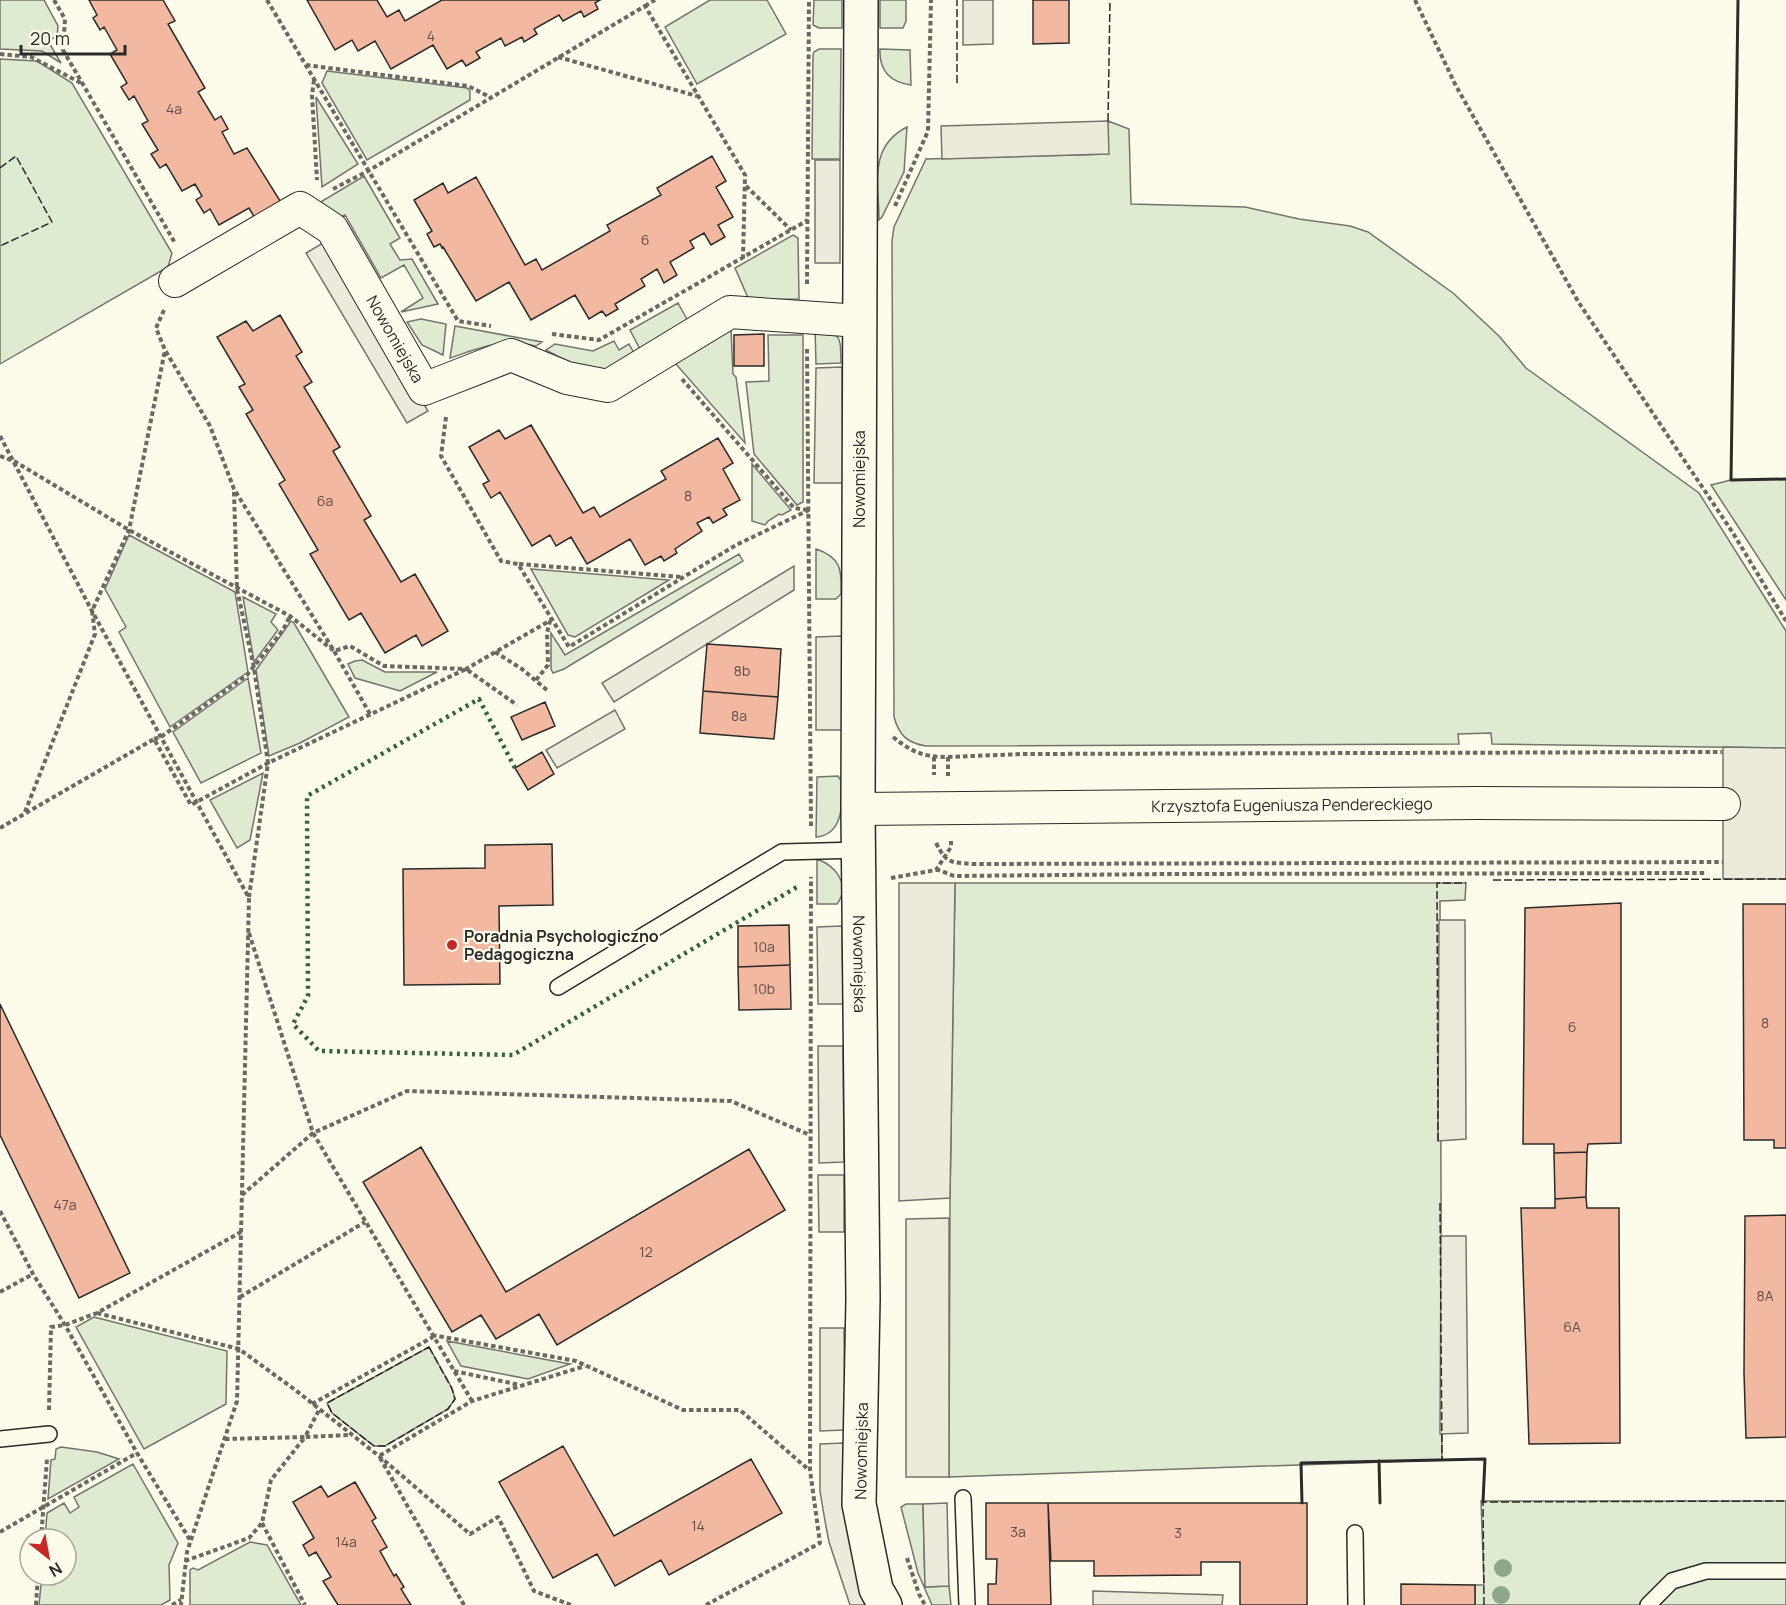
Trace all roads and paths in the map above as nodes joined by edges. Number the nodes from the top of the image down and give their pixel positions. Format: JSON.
{"nodes":[{"id":1,"x":54,"y":0,"type":"edge"},
{"id":2,"x":267,"y":0,"type":"edge"},
{"id":3,"x":655,"y":0,"type":"edge"},
{"id":4,"x":861,"y":0,"type":"edge"},
{"id":5,"x":931,"y":0,"type":"edge"},
{"id":6,"x":1415,"y":0,"type":"edge"},
{"id":7,"x":645,"y":6,"type":"junction"},
{"id":8,"x":0,"y":54,"type":"edge"},
{"id":9,"x":558,"y":57,"type":"junction"},
{"id":10,"x":305,"y":65,"type":"junction"},
{"id":11,"x":314,"y":80,"type":"junction"},
{"id":12,"x":83,"y":84,"type":"junction"},
{"id":13,"x":698,"y":96,"type":"junction"},
{"id":14,"x":490,"y":98,"type":"junction"},
{"id":15,"x":368,"y":171,"type":"junction"},
{"id":16,"x":317,"y":186,"type":"dead end"},
{"id":17,"x":745,"y":186,"type":"junction"},
{"id":18,"x":328,"y":192,"type":"dead end"},
{"id":19,"x":891,"y":215,"type":"dead end"},
{"id":20,"x":808,"y":220,"type":"dead end"},
{"id":21,"x":791,"y":230,"type":"junction"},
{"id":22,"x":743,"y":258,"type":"junction"},
{"id":23,"x":176,"y":281,"type":"junction"},
{"id":24,"x":860,"y":321,"type":"junction"},
{"id":25,"x":493,"y":326,"type":"dead end"},
{"id":26,"x":552,"y":334,"type":"dead end"},
{"id":27,"x":165,"y":350,"type":"junction"},
{"id":28,"x":661,"y":354,"type":"junction"},
{"id":29,"x":451,"y":379,"type":"junction"},
{"id":30,"x":0,"y":436,"type":"edge"},
{"id":31,"x":0,"y":456,"type":"edge"},
{"id":32,"x":14,"y":461,"type":"junction"},
{"id":33,"x":234,"y":489,"type":"junction"},
{"id":34,"x":129,"y":530,"type":"junction"},
{"id":35,"x":518,"y":564,"type":"junction"},
{"id":36,"x":683,"y":578,"type":"junction"},
{"id":37,"x":237,"y":589,"type":"junction"},
{"id":38,"x":92,"y":611,"type":"junction"},
{"id":39,"x":290,"y":616,"type":"junction"},
{"id":40,"x":550,"y":620,"type":"junction"},
{"id":41,"x":1786,"y":621,"type":"edge"},
{"id":42,"x":334,"y":651,"type":"junction"},
{"id":43,"x":495,"y":652,"type":"junction"},
{"id":44,"x":254,"y":668,"type":"junction"},
{"id":45,"x":466,"y":669,"type":"junction"},
{"id":46,"x":536,"y":680,"type":"junction"},
{"id":47,"x":548,"y":691,"type":"dead end"},
{"id":48,"x":517,"y":705,"type":"dead end"},
{"id":49,"x":370,"y":714,"type":"junction"},
{"id":50,"x":887,"y":733,"type":"dead end"},
{"id":51,"x":161,"y":737,"type":"junction"},
{"id":52,"x":154,"y":739,"type":"junction"},
{"id":53,"x":1722,"y":752,"type":"dead end"},
{"id":54,"x":934,"y":757,"type":"junction"},
{"id":55,"x":948,"y":757,"type":"junction"},
{"id":56,"x":268,"y":763,"type":"junction"},
{"id":57,"x":197,"y":802,"type":"junction"},
{"id":58,"x":1724,"y":804,"type":"dead end"},
{"id":59,"x":942,"y":807,"type":"junction"},
{"id":60,"x":858,"y":809,"type":"junction"},
{"id":61,"x":24,"y":814,"type":"junction"},
{"id":62,"x":0,"y":828,"type":"edge"},
{"id":63,"x":951,"y":847,"type":"dead end"},
{"id":64,"x":860,"y":850,"type":"junction"},
{"id":65,"x":944,"y":857,"type":"junction"},
{"id":66,"x":1723,"y":862,"type":"dead end"},
{"id":67,"x":1707,"y":873,"type":"dead end"},
{"id":68,"x":249,"y":898,"type":"junction"},
{"id":69,"x":248,"y":930,"type":"junction"},
{"id":70,"x":558,"y":987,"type":"dead end"},
{"id":71,"x":313,"y":1133,"type":"junction"},
{"id":72,"x":810,"y":1135,"type":"dead end"},
{"id":73,"x":242,"y":1195,"type":"junction"},
{"id":74,"x":0,"y":1211,"type":"edge"},
{"id":75,"x":365,"y":1222,"type":"junction"},
{"id":76,"x":241,"y":1231,"type":"junction"},
{"id":77,"x":33,"y":1274,"type":"junction"},
{"id":78,"x":0,"y":1292,"type":"edge"},
{"id":79,"x":240,"y":1297,"type":"junction"},
{"id":80,"x":97,"y":1312,"type":"junction"},
{"id":81,"x":65,"y":1325,"type":"junction"},
{"id":82,"x":432,"y":1336,"type":"junction"},
{"id":83,"x":238,"y":1349,"type":"junction"},
{"id":84,"x":585,"y":1366,"type":"junction"},
{"id":85,"x":453,"y":1371,"type":"junction"},
{"id":86,"x":521,"y":1386,"type":"junction"},
{"id":87,"x":472,"y":1401,"type":"junction"},
{"id":88,"x":312,"y":1404,"type":"junction"},
{"id":89,"x":319,"y":1410,"type":"junction"},
{"id":90,"x":49,"y":1434,"type":"dead end"},
{"id":91,"x":350,"y":1435,"type":"junction"},
{"id":92,"x":305,"y":1437,"type":"junction"},
{"id":93,"x":225,"y":1438,"type":"junction"},
{"id":94,"x":0,"y":1439,"type":"edge"},
{"id":95,"x":137,"y":1453,"type":"junction"},
{"id":96,"x":379,"y":1456,"type":"junction"},
{"id":97,"x":810,"y":1470,"type":"dead end"},
{"id":98,"x":963,"y":1498,"type":"dead end"},
{"id":99,"x":262,"y":1523,"type":"junction"},
{"id":100,"x":0,"y":1532,"type":"edge"},
{"id":101,"x":1355,"y":1533,"type":"dead end"},
{"id":102,"x":191,"y":1540,"type":"junction"},
{"id":103,"x":185,"y":1562,"type":"junction"},
{"id":104,"x":1786,"y":1571,"type":"edge"},
{"id":105,"x":37,"y":1587,"type":"edge"},
{"id":106,"x":181,"y":1602,"type":"edge"},
{"id":107,"x":36,"y":1605,"type":"edge"},
{"id":108,"x":172,"y":1605,"type":"edge"},
{"id":109,"x":305,"y":1605,"type":"edge"},
{"id":110,"x":464,"y":1605,"type":"edge"},
{"id":111,"x":571,"y":1605,"type":"edge"},
{"id":112,"x":885,"y":1605,"type":"edge"},
{"id":113,"x":967,"y":1605,"type":"edge"},
{"id":114,"x":1356,"y":1605,"type":"edge"},
{"id":115,"x":1648,"y":1605,"type":"edge"}],
"edges":[{"from":1,"to":12,"type":"path"},
{"from":2,"to":10,"type":"path"},
{"from":3,"to":7,"type":"path"},
{"from":4,"to":24,"type":"street","name":"Nowomiejska"},
{"from":5,"to":19,"type":"path"},
{"from":6,"to":41,"type":"path"},
{"from":7,"to":9,"type":"path"},
{"from":7,"to":13,"type":"path"},
{"from":8,"to":12,"type":"path"},
{"from":9,"to":13,"type":"path"},
{"from":9,"to":14,"type":"path"},
{"from":10,"to":11,"type":"path"},
{"from":10,"to":14,"type":"path"},
{"from":11,"to":15,"type":"path"},
{"from":11,"to":16,"type":"path"},
{"from":12,"to":23,"type":"path"},
{"from":13,"to":17,"type":"path"},
{"from":14,"to":15,"type":"path"},
{"from":15,"to":18,"type":"path"},
{"from":15,"to":25,"type":"path"},
{"from":17,"to":21,"type":"path"},
{"from":17,"to":22,"type":"path"},
{"from":20,"to":21,"type":"path"},
{"from":21,"to":22,"type":"path"},
{"from":22,"to":26,"type":"path"},
{"from":23,"to":27,"type":"path"},
{"from":23,"to":29,"type":"street","name":"Nowomiejska"},
{"from":24,"to":28,"type":"street","name":"Nowomiejska"},
{"from":24,"to":60,"type":"street","name":"Nowomiejska"},
{"from":27,"to":33,"type":"path"},
{"from":27,"to":34,"type":"path"},
{"from":28,"to":29,"type":"street","name":"Nowomiejska"},
{"from":28,"to":36,"type":"path"},
{"from":29,"to":35,"type":"path"},
{"from":30,"to":32,"type":"path"},
{"from":31,"to":32,"type":"path"},
{"from":32,"to":34,"type":"path"},
{"from":32,"to":38,"type":"path"},
{"from":33,"to":37,"type":"path"},
{"from":33,"to":42,"type":"path"},
{"from":34,"to":37,"type":"path"},
{"from":34,"to":38,"type":"path"},
{"from":35,"to":36,"type":"path"},
{"from":35,"to":40,"type":"path"},
{"from":36,"to":40,"type":"path"},
{"from":37,"to":39,"type":"path"},
{"from":37,"to":44,"type":"path"},
{"from":38,"to":51,"type":"path"},
{"from":38,"to":61,"type":"path"},
{"from":39,"to":42,"type":"path"},
{"from":39,"to":44,"type":"path"},
{"from":40,"to":43,"type":"path"},
{"from":40,"to":46,"type":"path"},
{"from":42,"to":45,"type":"path"},
{"from":42,"to":49,"type":"path"},
{"from":43,"to":45,"type":"path"},
{"from":43,"to":46,"type":"path"},
{"from":44,"to":51,"type":"path"},
{"from":44,"to":56,"type":"path"},
{"from":45,"to":48,"type":"path"},
{"from":45,"to":49,"type":"path"},
{"from":46,"to":47,"type":"path"},
{"from":49,"to":56,"type":"path"},
{"from":50,"to":54,"type":"path"},
{"from":51,"to":52,"type":"path"},
{"from":51,"to":57,"type":"path"},
{"from":52,"to":57,"type":"path"},
{"from":52,"to":61,"type":"path"},
{"from":53,"to":55,"type":"path"},
{"from":54,"to":55,"type":"path"},
{"from":54,"to":59,"type":"path"},
{"from":55,"to":59,"type":"path"},
{"from":56,"to":57,"type":"path"},
{"from":56,"to":68,"type":"path"},
{"from":57,"to":68,"type":"path"},
{"from":58,"to":59,"type":"street","name":"Krzysztofa Eugeniusza Pendereckiego"},
{"from":59,"to":60,"type":"street","name":"Krzysztofa Eugeniusza Pendereckiego"},
{"from":59,"to":65,"type":"path"},
{"from":60,"to":64,"type":"street","name":"Nowomiejska"},
{"from":61,"to":62,"type":"path"},
{"from":63,"to":65,"type":"path"},
{"from":64,"to":70,"type":"lane"},
{"from":64,"to":112,"type":"street","name":"Nowomiejska"},
{"from":65,"to":66,"type":"path"},
{"from":65,"to":67,"type":"path"},
{"from":68,"to":69,"type":"path"},
{"from":69,"to":71,"type":"path"},
{"from":69,"to":73,"type":"path"},
{"from":71,"to":72,"type":"path"},
{"from":71,"to":73,"type":"path"},
{"from":71,"to":75,"type":"path"},
{"from":73,"to":76,"type":"path"},
{"from":74,"to":77,"type":"path"},
{"from":75,"to":79,"type":"path"},
{"from":75,"to":82,"type":"path"},
{"from":76,"to":79,"type":"path"},
{"from":76,"to":80,"type":"path"},
{"from":77,"to":78,"type":"path"},
{"from":77,"to":81,"type":"path"},
{"from":79,"to":83,"type":"path"},
{"from":80,"to":81,"type":"path"},
{"from":80,"to":83,"type":"path"},
{"from":81,"to":95,"type":"path"},
{"from":82,"to":84,"type":"path"},
{"from":82,"to":85,"type":"path"},
{"from":82,"to":88,"type":"path"},
{"from":83,"to":88,"type":"path"},
{"from":83,"to":93,"type":"path"},
{"from":84,"to":86,"type":"path"},
{"from":84,"to":97,"type":"path"},
{"from":85,"to":86,"type":"path"},
{"from":85,"to":87,"type":"path"},
{"from":86,"to":87,"type":"path"},
{"from":87,"to":96,"type":"path"},
{"from":88,"to":89,"type":"path"},
{"from":89,"to":91,"type":"path"},
{"from":89,"to":92,"type":"path"},
{"from":90,"to":94,"type":"lane"},
{"from":91,"to":92,"type":"path"},
{"from":91,"to":96,"type":"path"},
{"from":92,"to":93,"type":"path"},
{"from":92,"to":99,"type":"path"},
{"from":93,"to":102,"type":"path"},
{"from":95,"to":100,"type":"path"},
{"from":95,"to":102,"type":"path"},
{"from":96,"to":110,"type":"path"},
{"from":96,"to":111,"type":"path"},
{"from":98,"to":113,"type":"lane"},
{"from":99,"to":103,"type":"path"},
{"from":99,"to":109,"type":"path"},
{"from":101,"to":114,"type":"lane"},
{"from":102,"to":103,"type":"path"},
{"from":103,"to":106,"type":"path"},
{"from":104,"to":115,"type":"lane"},
{"from":105,"to":107,"type":"path"},
{"from":106,"to":108,"type":"path"}]}
